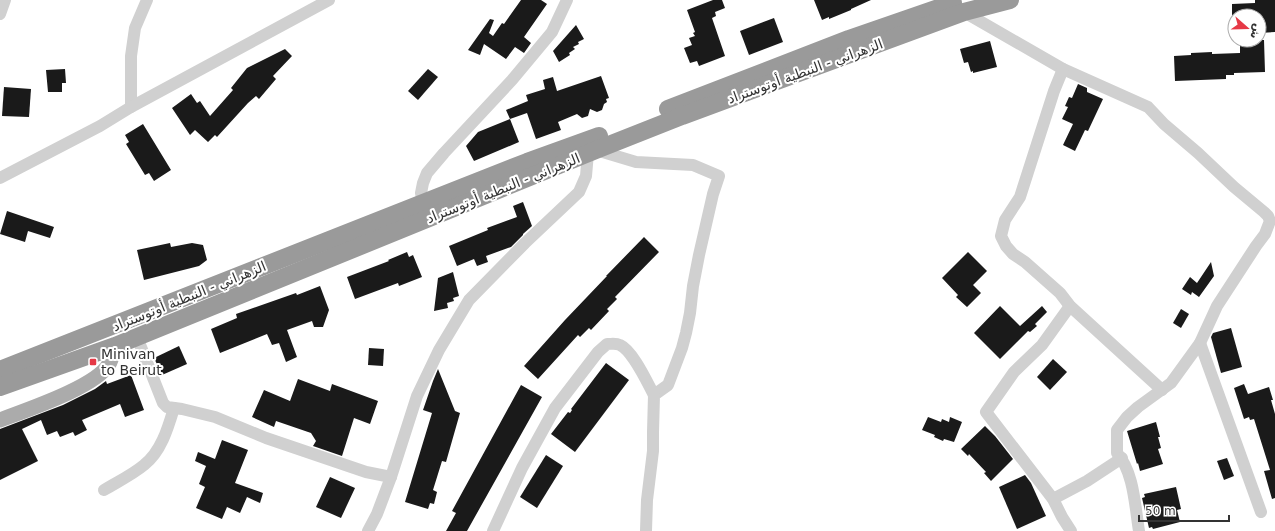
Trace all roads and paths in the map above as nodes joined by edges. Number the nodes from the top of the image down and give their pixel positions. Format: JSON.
{"nodes":[{"id":1,"x":5,"y":0,"type":"edge"},
{"id":2,"x":147,"y":0,"type":"edge"},
{"id":3,"x":329,"y":0,"type":"edge"},
{"id":4,"x":567,"y":0,"type":"edge"},
{"id":5,"x":1010,"y":0,"type":"edge"},
{"id":6,"x":962,"y":6,"type":"edge"},
{"id":7,"x":0,"y":14,"type":"edge"},
{"id":8,"x":1063,"y":69,"type":"junction"},
{"id":9,"x":131,"y":107,"type":"junction"},
{"id":10,"x":582,"y":152,"type":"junction"},
{"id":11,"x":530,"y":169,"type":"junction"},
{"id":12,"x":0,"y":178,"type":"edge"},
{"id":13,"x":423,"y":204,"type":"junction"},
{"id":14,"x":1070,"y":306,"type":"junction"},
{"id":15,"x":138,"y":337,"type":"junction"},
{"id":16,"x":1200,"y":343,"type":"junction"},
{"id":17,"x":115,"y":346,"type":"junction"},
{"id":18,"x":0,"y":370,"type":"edge"},
{"id":19,"x":0,"y":387,"type":"edge"},
{"id":20,"x":1162,"y":390,"type":"junction"},
{"id":21,"x":654,"y":395,"type":"junction"},
{"id":22,"x":174,"y":408,"type":"junction"},
{"id":23,"x":0,"y":420,"type":"edge"},
{"id":24,"x":1122,"y":458,"type":"junction"},
{"id":25,"x":391,"y":476,"type":"junction"},
{"id":26,"x":104,"y":490,"type":"dead end"},
{"id":27,"x":1053,"y":500,"type":"junction"},
{"id":28,"x":1261,"y":512,"type":"dead end"},
{"id":29,"x":368,"y":531,"type":"edge"},
{"id":30,"x":493,"y":531,"type":"edge"},
{"id":31,"x":646,"y":531,"type":"edge"},
{"id":32,"x":1071,"y":531,"type":"edge"},
{"id":33,"x":1139,"y":531,"type":"edge"}],
"edges":[{"from":1,"to":7,"type":"street"},
{"from":2,"to":9,"type":"street"},
{"from":3,"to":9,"type":"street"},
{"from":4,"to":13,"type":"street"},
{"from":5,"to":6,"type":"highway","name":"الزهراني - النبطية أوتوستراد"},
{"from":6,"to":8,"type":"street"},
{"from":6,"to":10,"type":"highway","name":"الزهراني - النبطية أوتوستراد"},
{"from":6,"to":10,"type":"highway","name":"الزهراني - النبطية أوتوستراد"},
{"from":8,"to":14,"type":"street"},
{"from":8,"to":16,"type":"street"},
{"from":9,"to":12,"type":"street"},
{"from":10,"to":11,"type":"highway","name":"الزهراني - النبطية أوتوستراد"},
{"from":10,"to":21,"type":"street"},
{"from":10,"to":25,"type":"street"},
{"from":11,"to":13,"type":"highway","name":"الزهراني - النبطية أوتوستراد"},
{"from":11,"to":15,"type":"highway","name":"الزهراني - النبطية أوتوستراد"},
{"from":13,"to":18,"type":"highway","name":"الزهراني - النبطية أوتوستراد"},
{"from":14,"to":20,"type":"street"},
{"from":14,"to":27,"type":"street"},
{"from":15,"to":17,"type":"highway","name":"الزهراني - النبطية أوتوستراد"},
{"from":15,"to":22,"type":"street"},
{"from":16,"to":20,"type":"street"},
{"from":16,"to":28,"type":"street"},
{"from":17,"to":19,"type":"highway","name":"الزهراني - النبطية أوتوستراد"},
{"from":17,"to":23,"type":"main road"},
{"from":20,"to":24,"type":"street"},
{"from":21,"to":30,"type":"street"},
{"from":21,"to":31,"type":"street"},
{"from":22,"to":25,"type":"street"},
{"from":22,"to":26,"type":"street"},
{"from":24,"to":27,"type":"street"},
{"from":24,"to":33,"type":"street"},
{"from":25,"to":29,"type":"street"},
{"from":27,"to":32,"type":"street"}]}
